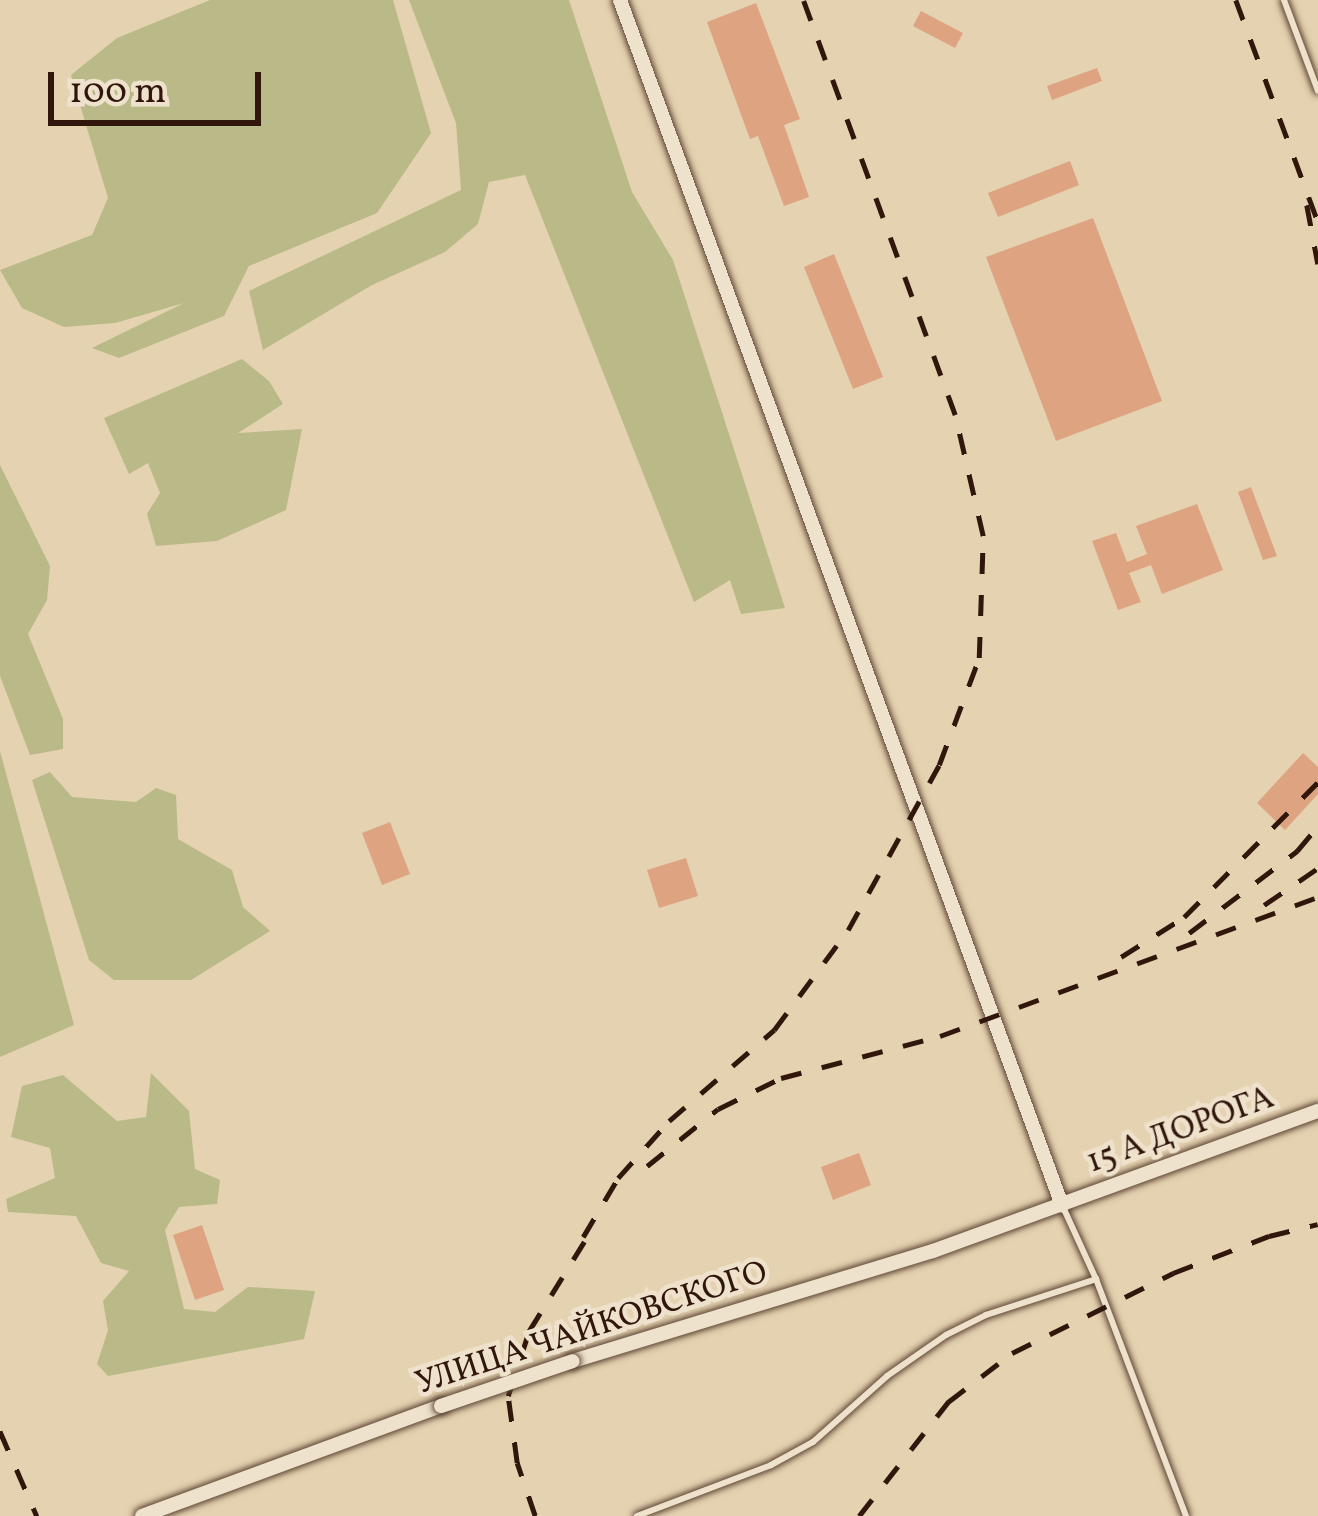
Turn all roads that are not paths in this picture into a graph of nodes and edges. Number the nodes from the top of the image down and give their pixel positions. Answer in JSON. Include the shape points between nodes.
{"nodes":[{"id":1,"x":620,"y":0,"type":"edge"},
{"id":2,"x":1284,"y":0,"type":"edge"},
{"id":3,"x":1318,"y":91,"type":"edge"},
{"id":4,"x":1318,"y":1111,"type":"edge"},
{"id":5,"x":1062,"y":1204,"type":"junction"},
{"id":6,"x":1096,"y":1279,"type":"junction"},
{"id":7,"x":146,"y":1514,"type":"edge"},
{"id":8,"x":637,"y":1516,"type":"edge"},
{"id":9,"x":1186,"y":1516,"type":"edge"}],
"edges":[{"from":1,"to":5,"type":"street"},
{"from":2,"to":3,"type":"lane"},
{"from":4,"to":5,"type":"street","name":"15 А ДОРОГА"},
{"from":5,"to":6,"type":"lane"},
{"from":5,"to":7,"type":"street","name":"УЛИЦА ЧАЙКОВСКОГО","bridge":true,"via":[[573,1361]]},
{"from":6,"to":8,"type":"lane","via":[[946,1334],[813,1442]]},
{"from":6,"to":9,"type":"lane"}]}
